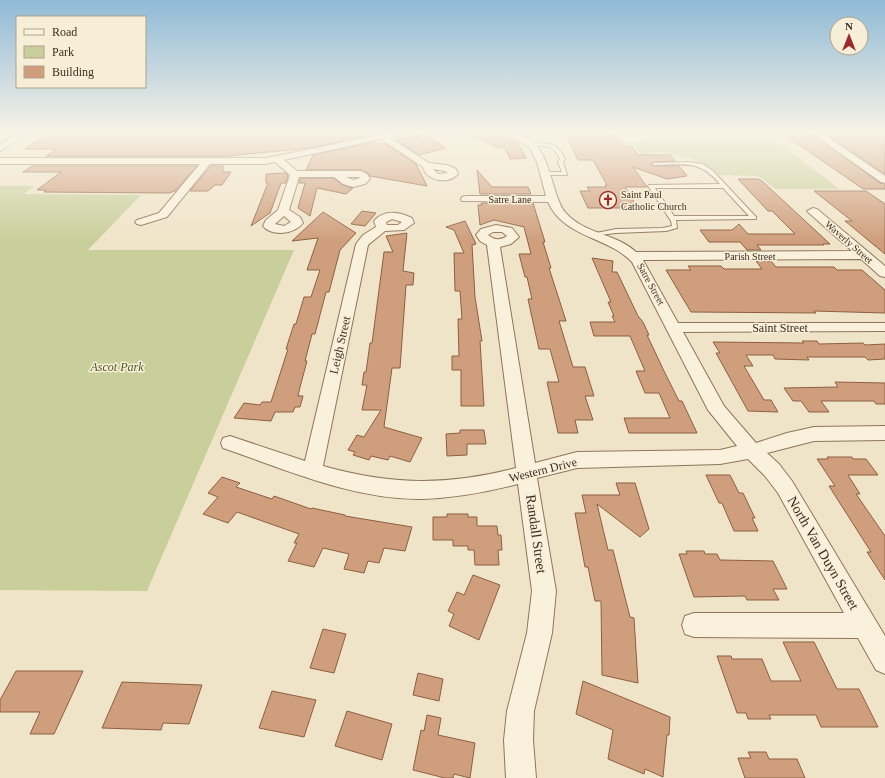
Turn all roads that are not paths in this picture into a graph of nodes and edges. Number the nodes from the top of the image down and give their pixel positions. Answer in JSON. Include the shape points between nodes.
{"nodes":[{"id":1,"x":202,"y":168,"type":"edge"},
{"id":2,"x":288,"y":168,"type":"edge"},
{"id":3,"x":543,"y":168,"type":"edge"},
{"id":4,"x":563,"y":168,"type":"edge"},
{"id":5,"x":706,"y":168,"type":"edge"},
{"id":6,"x":868,"y":168,"type":"edge"},
{"id":7,"x":295,"y":174,"type":"junction"},
{"id":8,"x":336,"y":174,"type":"dead end"},
{"id":9,"x":545,"y":174,"type":"junction"},
{"id":10,"x":885,"y":180,"type":"edge"},
{"id":11,"x":724,"y":186,"type":"junction"},
{"id":12,"x":466,"y":199,"type":"dead end"},
{"id":13,"x":553,"y":199,"type":"junction"},
{"id":14,"x":813,"y":210,"type":"dead end"},
{"id":15,"x":283,"y":211,"type":"dead end"},
{"id":16,"x":672,"y":218,"type":"junction"},
{"id":17,"x":141,"y":222,"type":"dead end"},
{"id":18,"x":382,"y":228,"type":"dead end"},
{"id":19,"x":593,"y":235,"type":"junction"},
{"id":20,"x":493,"y":243,"type":"dead end"},
{"id":21,"x":634,"y":256,"type":"junction"},
{"id":22,"x":865,"y":256,"type":"junction"},
{"id":23,"x":885,"y":273,"type":"edge"},
{"id":24,"x":885,"y":327,"type":"edge"},
{"id":25,"x":675,"y":328,"type":"junction"},
{"id":26,"x":885,"y":433,"type":"edge"},
{"id":27,"x":230,"y":443,"type":"dead end"},
{"id":28,"x":752,"y":451,"type":"junction"},
{"id":29,"x":312,"y":471,"type":"junction"},
{"id":30,"x":528,"y":473,"type":"junction"},
{"id":31,"x":694,"y":625,"type":"dead end"},
{"id":32,"x":865,"y":626,"type":"junction"},
{"id":33,"x":885,"y":661,"type":"edge"},
{"id":34,"x":521,"y":778,"type":"edge"}],
"edges":[{"from":1,"to":17,"type":"street","via":[[163,215]]},
{"from":2,"to":7,"type":"street"},
{"from":3,"to":9,"type":"street","name":"Satre Street"},
{"from":4,"to":9,"type":"lane","via":[[565,174]]},
{"from":5,"to":11,"type":"lane"},
{"from":6,"to":10,"type":"street"},
{"from":7,"to":8,"type":"street"},
{"from":7,"to":15,"type":"street"},
{"from":9,"to":13,"type":"street","name":"Satre Street"},
{"from":11,"to":16,"type":"lane","via":[[651,186]]},
{"from":11,"to":16,"type":"lane","via":[[754,218]]},
{"from":12,"to":13,"type":"street","name":"Satre Lane"},
{"from":13,"to":19,"type":"street","name":"Satre Street","via":[[565,219]]},
{"from":14,"to":22,"type":"street","name":"Waverly Street"},
{"from":16,"to":19,"type":"lane","via":[[676,225],[671,229],[604,232]]},
{"from":18,"to":29,"type":"street","name":"Leigh Street","via":[[362,244]]},
{"from":19,"to":21,"type":"street","name":"Satre Street"},
{"from":20,"to":30,"type":"street","name":"Randall Street"},
{"from":21,"to":22,"type":"street","name":"Parish Street"},
{"from":21,"to":25,"type":"street","name":"Satre Street"},
{"from":22,"to":23,"type":"street","name":"Waverly Street"},
{"from":24,"to":25,"type":"street","name":"Saint Street"},
{"from":25,"to":28,"type":"street","name":"Satre Street","via":[[718,410]]},
{"from":26,"to":28,"type":"street","name":"Western Drive","via":[[814,434]]},
{"from":27,"to":29,"type":"street","name":"Western Drive"},
{"from":28,"to":30,"type":"street","name":"Western Drive","via":[[720,457],[577,460]]},
{"from":28,"to":32,"type":"street","name":"North Van Duyn Street","via":[[785,487]]},
{"from":29,"to":30,"type":"street","name":"Western Drive","via":[[369,486],[424,490],[473,486]]},
{"from":30,"to":34,"type":"street","name":"Randall Street","via":[[544,601],[521,703]]},
{"from":31,"to":32,"type":"street"},
{"from":32,"to":33,"type":"street","name":"North Van Duyn Street"}]}
